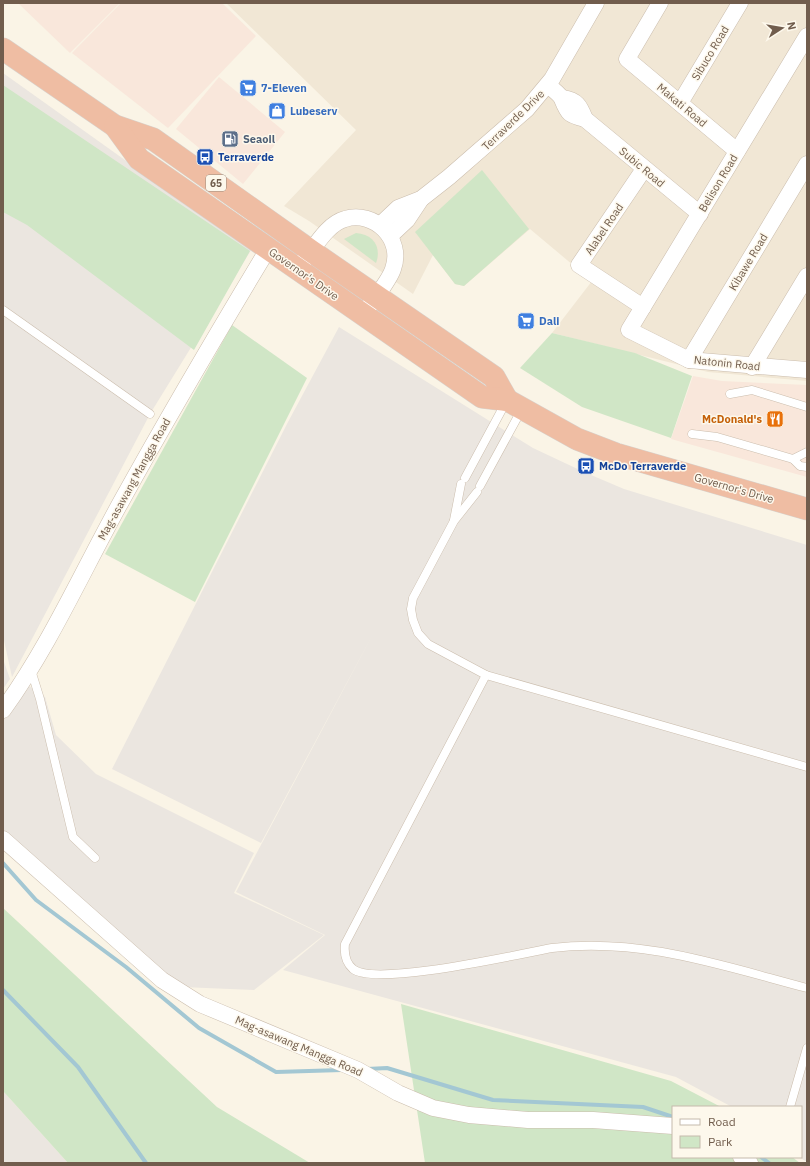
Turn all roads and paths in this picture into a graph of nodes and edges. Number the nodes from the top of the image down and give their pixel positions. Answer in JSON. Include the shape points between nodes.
{"nodes":[{"id":1,"x":596,"y":3,"type":"edge"},
{"id":2,"x":660,"y":3,"type":"edge"},
{"id":3,"x":740,"y":3,"type":"edge"},
{"id":4,"x":807,"y":36,"type":"edge"},
{"id":5,"x":3,"y":49,"type":"edge"},
{"id":6,"x":548,"y":85,"type":"junction"},
{"id":7,"x":680,"y":103,"type":"junction"},
{"id":8,"x":115,"y":126,"type":"junction"},
{"id":9,"x":738,"y":151,"type":"junction"},
{"id":10,"x":807,"y":164,"type":"edge"},
{"id":11,"x":644,"y":169,"type":"junction"},
{"id":12,"x":700,"y":214,"type":"junction"},
{"id":13,"x":385,"y":231,"type":"junction"},
{"id":14,"x":268,"y":249,"type":"junction"},
{"id":15,"x":311,"y":251,"type":"junction"},
{"id":16,"x":297,"y":269,"type":"junction"},
{"id":17,"x":807,"y":276,"type":"edge"},
{"id":18,"x":376,"y":296,"type":"junction"},
{"id":19,"x":643,"y":307,"type":"junction"},
{"id":20,"x":3,"y":310,"type":"edge"},
{"id":21,"x":363,"y":315,"type":"junction"},
{"id":22,"x":629,"y":330,"type":"joint"},
{"id":23,"x":689,"y":360,"type":"junction"},
{"id":24,"x":752,"y":367,"type":"junction"},
{"id":25,"x":807,"y":370,"type":"edge"},
{"id":26,"x":730,"y":394,"type":"dead end"},
{"id":27,"x":515,"y":404,"type":"junction"},
{"id":28,"x":807,"y":407,"type":"edge"},
{"id":29,"x":150,"y":414,"type":"dead end"},
{"id":30,"x":692,"y":434,"type":"dead end"},
{"id":31,"x":807,"y":452,"type":"edge"},
{"id":32,"x":793,"y":459,"type":"junction"},
{"id":33,"x":807,"y":467,"type":"edge"},
{"id":34,"x":807,"y":509,"type":"edge"},
{"id":35,"x":454,"y":520,"type":"junction"},
{"id":36,"x":31,"y":670,"type":"junction"},
{"id":37,"x":486,"y":675,"type":"junction"},
{"id":38,"x":3,"y":710,"type":"edge"},
{"id":39,"x":807,"y":767,"type":"edge"},
{"id":40,"x":3,"y":839,"type":"edge"},
{"id":41,"x":94,"y":858,"type":"dead end"},
{"id":42,"x":807,"y":988,"type":"edge"},
{"id":43,"x":807,"y":1048,"type":"edge"},
{"id":44,"x":790,"y":1106,"type":"edge"},
{"id":45,"x":672,"y":1126,"type":"edge"}],
"edges":[{"from":1,"to":6,"type":"street","name":"Terraverde Drive"},
{"from":2,"to":7,"type":"street","name":"Makati Road","via":[[627,59]]},
{"from":3,"to":7,"type":"street","name":"Sibuco Road"},
{"from":4,"to":9,"type":"street","name":"Belison Road"},
{"from":5,"to":8,"type":"highway","name":"Governor's Drive","number":"65"},
{"from":6,"to":11,"type":"street","name":"Subic Road","via":[[562,98],[572,99],[581,108],[585,119]]},
{"from":6,"to":13,"type":"street","name":"Terraverde Drive","via":[[496,138],[421,199],[398,208]]},
{"from":7,"to":9,"type":"street","name":"Makati Road"},
{"from":8,"to":14,"type":"highway","name":"Governor's Drive","number":"65","via":[[139,159]]},
{"from":8,"to":15,"type":"highway","name":"Governor's Drive","number":"65","via":[[153,139]]},
{"from":9,"to":12,"type":"street","name":"Belison Road"},
{"from":10,"to":23,"type":"street","name":"Kibawe Road"},
{"from":11,"to":12,"type":"street","name":"Subic Road"},
{"from":11,"to":19,"type":"street","name":"Alabel Road","via":[[579,265]]},
{"from":12,"to":19,"type":"street","name":"Belison Road"},
{"from":13,"to":15,"type":"street","via":[[369,219],[344,219],[333,225]]},
{"from":13,"to":18,"type":"street","via":[[394,247],[396,258],[393,269]]},
{"from":14,"to":16,"type":"highway","name":"Governor's Drive","number":"65"},
{"from":14,"to":36,"type":"street","name":"Mag-asawang Mangga Road","via":[[190,377]]},
{"from":15,"to":16,"type":"street"},
{"from":15,"to":18,"type":"highway","name":"Governor's Drive","number":"65"},
{"from":16,"to":21,"type":"highway","name":"Governor's Drive","number":"65"},
{"from":17,"to":24,"type":"street"},
{"from":18,"to":21,"type":"street"},
{"from":18,"to":27,"type":"highway","name":"Governor's Drive","number":"65","via":[[494,377]]},
{"from":19,"to":22,"type":"street","name":"Belison Road"},
{"from":20,"to":29,"type":"lane"},
{"from":21,"to":27,"type":"highway","name":"Governor's Drive","number":"65","via":[[482,398]]},
{"from":22,"to":23,"type":"street","name":"Natonin Road"},
{"from":23,"to":24,"type":"street","name":"Natonin Road"},
{"from":24,"to":25,"type":"street","name":"Natonin Road"},
{"from":26,"to":28,"type":"lane","via":[[752,390]]},
{"from":27,"to":34,"type":"highway","name":"Governor's Drive","number":"65","via":[[577,439],[616,454]]},
{"from":27,"to":35,"type":"lane","via":[[479,489]]},
{"from":27,"to":35,"type":"lane","via":[[463,481]]},
{"from":30,"to":32,"type":"lane","via":[[717,437]]},
{"from":31,"to":32,"type":"lane"},
{"from":32,"to":33,"type":"lane","via":[[800,466]]},
{"from":35,"to":37,"type":"lane","via":[[413,598],[411,609],[418,633],[428,644]]},
{"from":36,"to":38,"type":"street","name":"Mag-asawang Mangga Road"},
{"from":36,"to":41,"type":"lane","via":[[73,837]]},
{"from":37,"to":39,"type":"lane"},
{"from":37,"to":42,"type":"lane","via":[[345,944],[344,955],[352,968],[363,973],[425,972],[572,945],[599,946],[675,953]]},
{"from":40,"to":45,"type":"street","name":"Mag-asawang Mangga Road","via":[[162,980],[200,1004],[358,1070],[398,1093],[433,1108],[469,1115]]},
{"from":43,"to":44,"type":"lane"}]}
